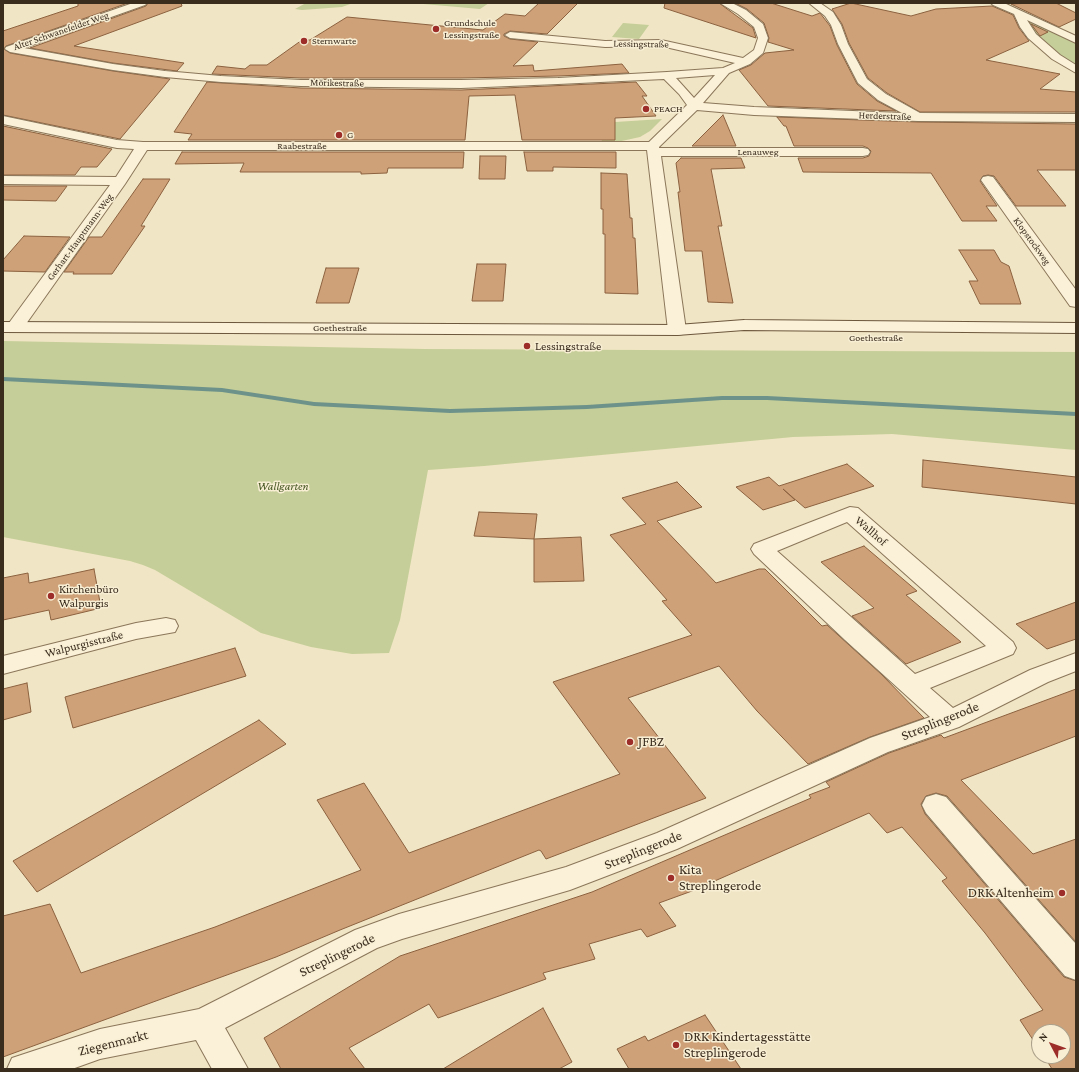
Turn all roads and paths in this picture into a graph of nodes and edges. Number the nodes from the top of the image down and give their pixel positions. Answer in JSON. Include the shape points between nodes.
{"nodes":[{"id":1,"x":142,"y":3,"type":"edge"},
{"id":2,"x":725,"y":3,"type":"edge"},
{"id":3,"x":814,"y":3,"type":"edge"},
{"id":4,"x":996,"y":3,"type":"edge"},
{"id":5,"x":1018,"y":12,"type":"junction"},
{"id":6,"x":510,"y":34,"type":"dead end"},
{"id":7,"x":1076,"y":40,"type":"edge"},
{"id":8,"x":6,"y":50,"type":"edge"},
{"id":9,"x":746,"y":62,"type":"junction"},
{"id":10,"x":1076,"y":70,"type":"edge"},
{"id":11,"x":725,"y":71,"type":"junction"},
{"id":12,"x":667,"y":75,"type":"junction"},
{"id":13,"x":690,"y":109,"type":"junction"},
{"id":14,"x":918,"y":117,"type":"junction"},
{"id":15,"x":1076,"y":118,"type":"edge"},
{"id":16,"x":3,"y":120,"type":"edge"},
{"id":17,"x":143,"y":146,"type":"junction"},
{"id":18,"x":653,"y":149,"type":"junction"},
{"id":19,"x":863,"y":152,"type":"dead end"},
{"id":20,"x":3,"y":180,"type":"edge"},
{"id":21,"x":988,"y":180,"type":"dead end"},
{"id":22,"x":120,"y":181,"type":"junction"},
{"id":23,"x":1076,"y":302,"type":"edge"},
{"id":24,"x":9,"y":327,"type":"edge"},
{"id":25,"x":1076,"y":328,"type":"edge"},
{"id":26,"x":677,"y":330,"type":"junction"},
{"id":27,"x":1076,"y":338,"type":"edge"},
{"id":28,"x":166,"y":626,"type":"dead end"},
{"id":29,"x":1076,"y":661,"type":"edge"},
{"id":30,"x":3,"y":665,"type":"edge"},
{"id":31,"x":912,"y":685,"type":"junction"},
{"id":32,"x":950,"y":720,"type":"junction"},
{"id":33,"x":936,"y":805,"type":"dead end"},
{"id":34,"x":1076,"y":966,"type":"edge"},
{"id":35,"x":204,"y":1023,"type":"junction"},
{"id":36,"x":24,"y":1069,"type":"edge"},
{"id":37,"x":231,"y":1069,"type":"edge"}],
"edges":[{"from":1,"to":8,"type":"street","name":"Alter Schwanefelder Weg"},
{"from":2,"to":9,"type":"street","via":[[749,16],[762,32],[762,47]]},
{"from":3,"to":14,"type":"street","via":[[829,14],[836,25],[862,81],[882,97]]},
{"from":4,"to":5,"type":"street"},
{"from":5,"to":7,"type":"street"},
{"from":5,"to":10,"type":"street","via":[[1032,36]]},
{"from":6,"to":9,"type":"street","name":"Lessingstraße","via":[[605,44],[661,43]]},
{"from":8,"to":12,"type":"street","name":"Mörikestraße","via":[[166,74],[301,83],[461,84]]},
{"from":9,"to":11,"type":"street"},
{"from":11,"to":12,"type":"street","name":"Mörikestraße"},
{"from":11,"to":13,"type":"street"},
{"from":12,"to":13,"type":"street","via":[[683,91]]},
{"from":13,"to":14,"type":"street","name":"Herderstraße"},
{"from":13,"to":18,"type":"street"},
{"from":14,"to":15,"type":"street","name":"Herderstraße"},
{"from":16,"to":17,"type":"street","name":"Raabestraße","via":[[117,144]]},
{"from":17,"to":18,"type":"street","name":"Raabestraße"},
{"from":17,"to":22,"type":"street","name":"Gerhart-Hauptmann-Weg"},
{"from":18,"to":19,"type":"street","name":"Lenauweg"},
{"from":18,"to":26,"type":"street"},
{"from":20,"to":22,"type":"street"},
{"from":21,"to":23,"type":"street","name":"Klopstockweg"},
{"from":22,"to":24,"type":"street","name":"Gerhart-Hauptmann-Weg"},
{"from":24,"to":26,"type":"street","name":"Goethestraße"},
{"from":25,"to":26,"type":"street","name":"Goethestraße","via":[[744,325]]},
{"from":26,"to":27,"type":"street","name":"Goethestraße","via":[[747,337]]},
{"from":28,"to":30,"type":"street","name":"Walpurgisstraße","via":[[136,631]]},
{"from":29,"to":32,"type":"street","name":"Streplingerode","via":[[1039,676]]},
{"from":31,"to":31,"type":"street","name":"Wallhof","via":[[1004,648],[850,513],[762,550]]},
{"from":31,"to":32,"type":"street","name":"Wallhof"},
{"from":32,"to":35,"type":"street","name":"Streplingerode","via":[[879,745],[667,841],[570,878],[399,927],[366,939]]},
{"from":33,"to":34,"type":"street"},
{"from":35,"to":36,"type":"street","name":"Ziegenmarkt","via":[[100,1044]]},
{"from":35,"to":37,"type":"street"}]}
